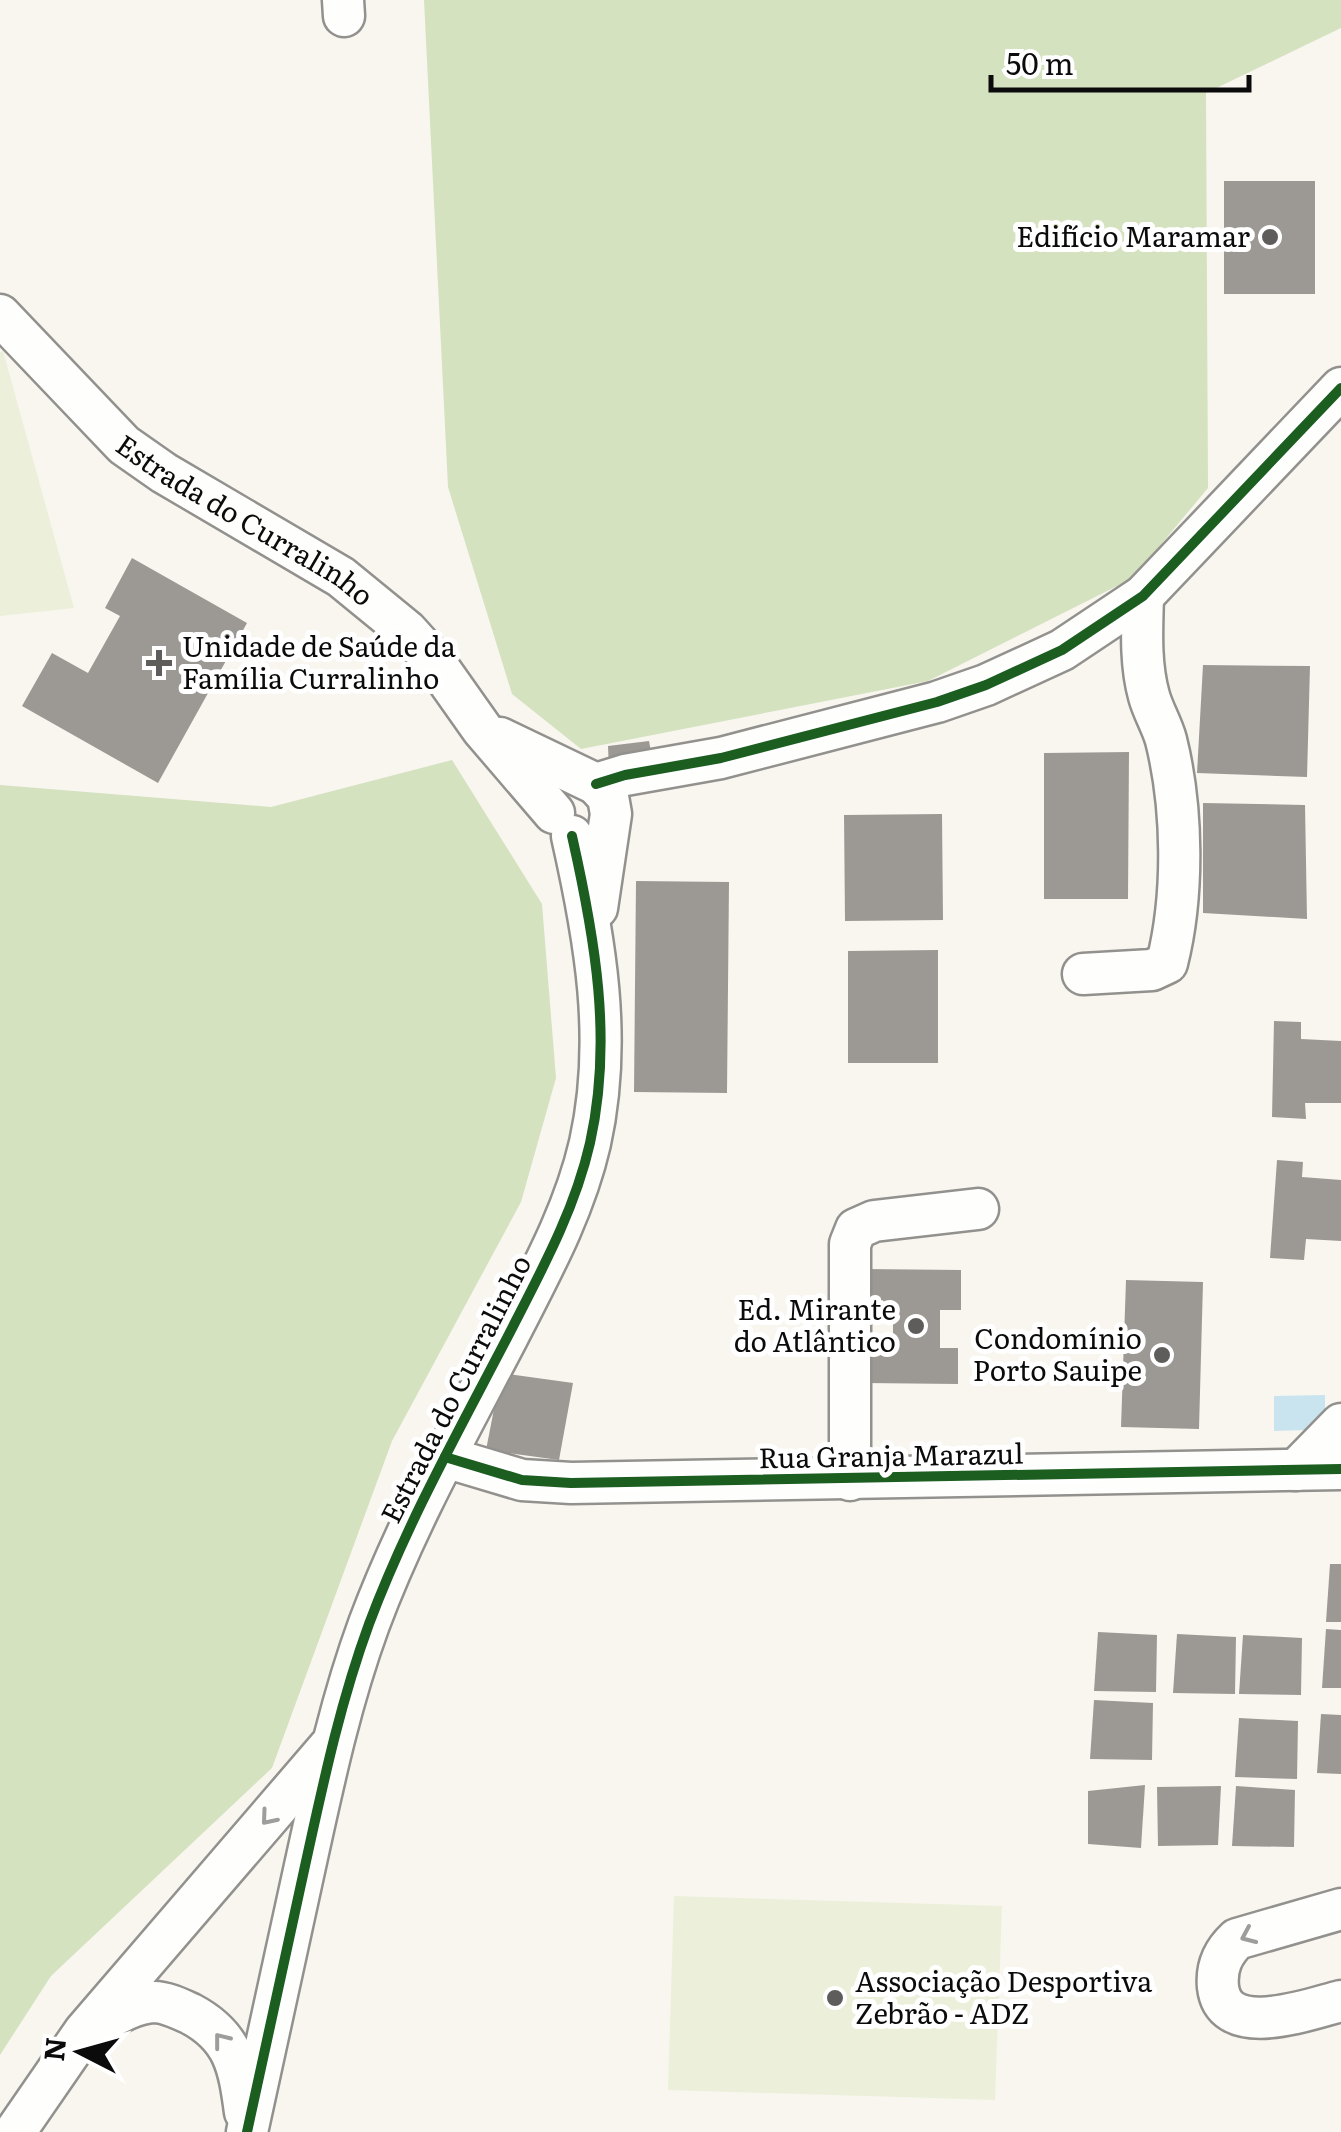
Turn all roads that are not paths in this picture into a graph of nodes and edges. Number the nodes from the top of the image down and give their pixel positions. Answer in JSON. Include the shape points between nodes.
{"nodes":[{"id":1,"x":0,"y":316,"type":"edge"},
{"id":2,"x":1341,"y":388,"type":"edge"},
{"id":3,"x":1143,"y":596,"type":"junction"},
{"id":4,"x":482,"y":729,"type":"junction"},
{"id":5,"x":602,"y":800,"type":"junction"},
{"id":6,"x":563,"y":824,"type":"junction"},
{"id":7,"x":594,"y":932,"type":"junction"},
{"id":8,"x":1084,"y":974,"type":"dead end"},
{"id":9,"x":978,"y":1209,"type":"dead end"},
{"id":10,"x":1341,"y":1424,"type":"edge"},
{"id":11,"x":445,"y":1457,"type":"junction"},
{"id":12,"x":1341,"y":1469,"type":"edge"},
{"id":13,"x":1296,"y":1470,"type":"junction"},
{"id":14,"x":850,"y":1480,"type":"junction"},
{"id":15,"x":331,"y":1744,"type":"junction"},
{"id":16,"x":1341,"y":1909,"type":"edge"},
{"id":17,"x":1341,"y":2001,"type":"edge"},
{"id":18,"x":84,"y":2032,"type":"junction"},
{"id":19,"x":15,"y":2132,"type":"edge"},
{"id":20,"x":248,"y":2132,"type":"edge"}],
"edges":[{"from":1,"to":4,"type":"street","name":"Estrada do Curralinho","via":[[124,445],[377,604],[434,662]]},
{"from":2,"to":3,"type":"street"},
{"from":3,"to":5,"type":"street","via":[[1062,650],[986,685],[721,758],[625,775]]},
{"from":3,"to":8,"type":"street","via":[[1149,695],[1166,740],[1175,802],[1173,939],[1167,963],[1152,970]]},
{"from":4,"to":5,"type":"street","name":"Estrada do Curralinho"},
{"from":4,"to":6,"type":"street","name":"Estrada do Curralinho"},
{"from":5,"to":6,"type":"street","via":[[603,830],[591,837]]},
{"from":5,"to":7,"type":"street","name":"Estrada do Curralinho"},
{"from":6,"to":7,"type":"street","name":"Estrada do Curralinho"},
{"from":7,"to":11,"type":"street","name":"Estrada do Curralinho","via":[[599,1086],[576,1193]]},
{"from":9,"to":14,"type":"street","via":[[856,1229],[850,1244]]},
{"from":10,"to":13,"type":"street"},
{"from":11,"to":14,"type":"street","name":"Rua Granja Marazul","via":[[522,1480]]},
{"from":11,"to":15,"type":"street","name":"Estrada do Curralinho","via":[[368,1626]]},
{"from":12,"to":13,"type":"street","name":"Rua Granja Marazul"},
{"from":13,"to":14,"type":"street","name":"Rua Granja Marazul"},
{"from":15,"to":18,"type":"street","one_way":true},
{"from":15,"to":20,"type":"street","name":"Estrada do Curralinho"},
{"from":16,"to":17,"type":"street","one_way":true,"via":[[1237,1938],[1226,1949],[1217,1982],[1226,2008],[1256,2018]]},
{"from":18,"to":19,"type":"street"},
{"from":20,"to":18,"type":"street","one_way":true,"via":[[236,2062],[207,2023],[156,2002]]}]}
